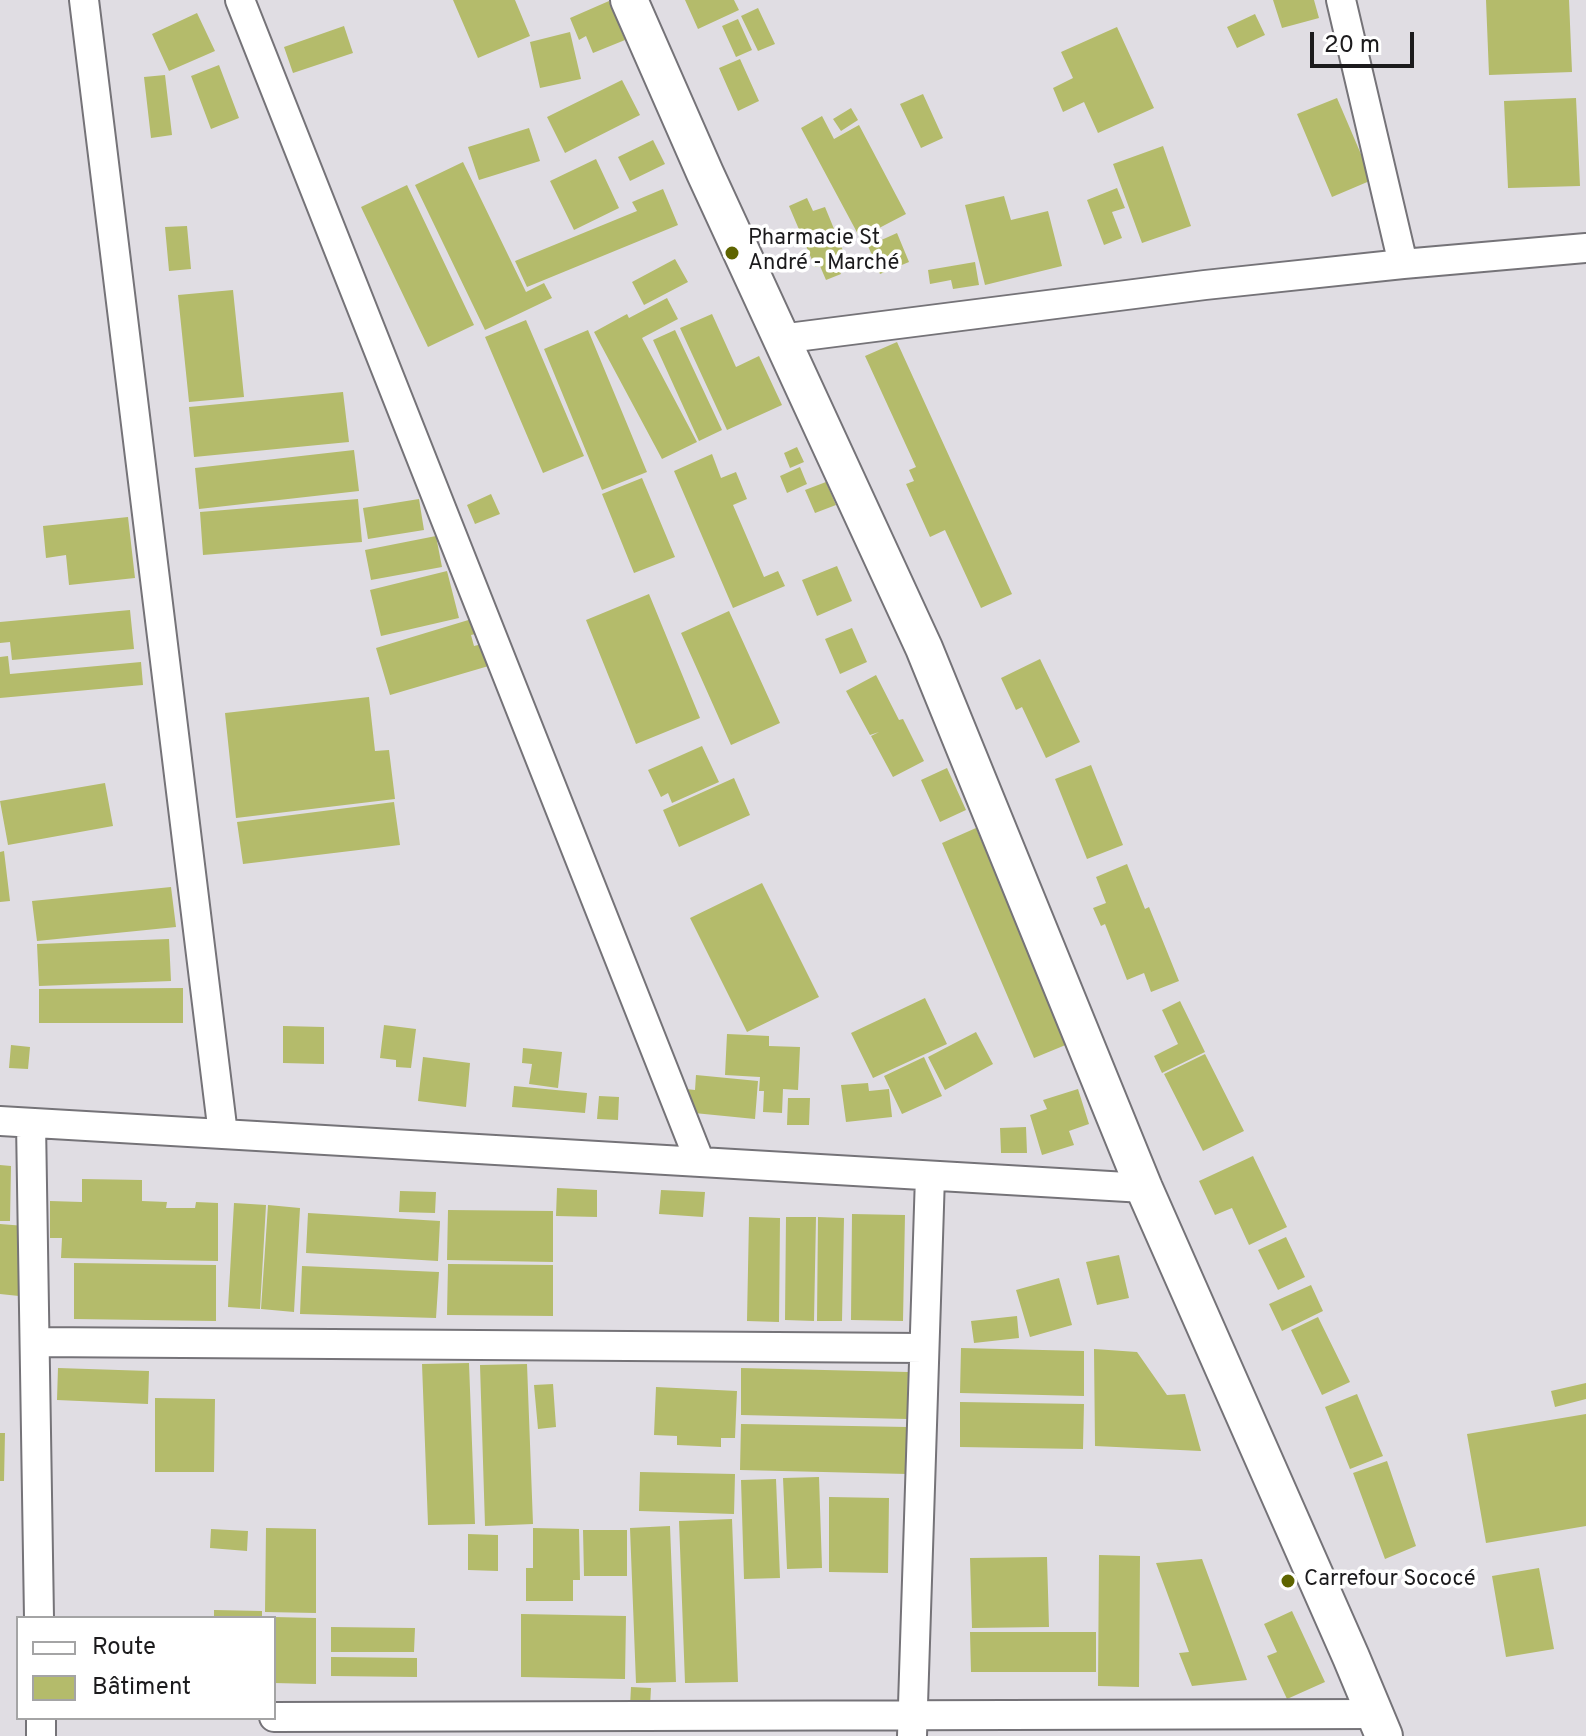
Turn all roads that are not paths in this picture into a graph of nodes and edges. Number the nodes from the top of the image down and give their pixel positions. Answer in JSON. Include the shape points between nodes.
{"nodes":[{"id":1,"x":84,"y":0,"type":"edge"},
{"id":2,"x":240,"y":0,"type":"edge"},
{"id":3,"x":629,"y":0,"type":"edge"},
{"id":4,"x":1341,"y":0,"type":"edge"},
{"id":5,"x":1586,"y":248,"type":"edge"},
{"id":6,"x":1403,"y":264,"type":"junction"},
{"id":7,"x":780,"y":339,"type":"junction"},
{"id":8,"x":0,"y":1121,"type":"edge"},
{"id":9,"x":31,"y":1123,"type":"junction"},
{"id":10,"x":223,"y":1134,"type":"junction"},
{"id":11,"x":700,"y":1162,"type":"junction"},
{"id":12,"x":930,"y":1176,"type":"junction"},
{"id":13,"x":1144,"y":1188,"type":"junction"},
{"id":14,"x":35,"y":1342,"type":"junction"},
{"id":15,"x":924,"y":1348,"type":"junction"},
{"id":16,"x":39,"y":1616,"type":"edge"},
{"id":17,"x":276,"y":1717,"type":"edge"},
{"id":18,"x":1380,"y":1725,"type":"edge"},
{"id":19,"x":912,"y":1726,"type":"edge"}],
"edges":[{"from":1,"to":10,"type":"street"},
{"from":2,"to":11,"type":"street"},
{"from":3,"to":7,"type":"street"},
{"from":4,"to":6,"type":"street"},
{"from":5,"to":6,"type":"street"},
{"from":6,"to":7,"type":"street"},
{"from":7,"to":13,"type":"street","via":[[924,648]]},
{"from":8,"to":9,"type":"street"},
{"from":9,"to":10,"type":"street"},
{"from":9,"to":14,"type":"street"},
{"from":10,"to":11,"type":"street"},
{"from":11,"to":12,"type":"street"},
{"from":12,"to":13,"type":"street"},
{"from":12,"to":15,"type":"street"},
{"from":13,"to":18,"type":"street"},
{"from":14,"to":15,"type":"street"},
{"from":14,"to":16,"type":"street"},
{"from":15,"to":19,"type":"street"},
{"from":17,"to":19,"type":"street"},
{"from":18,"to":19,"type":"street"}]}
